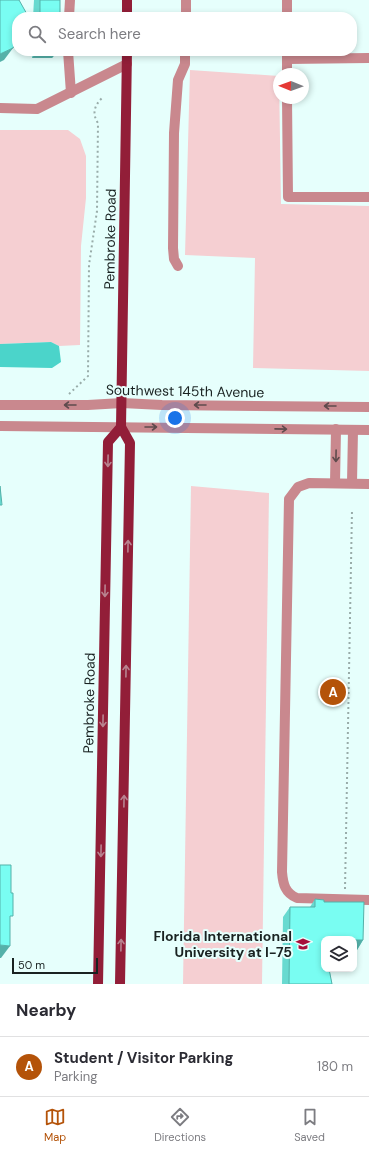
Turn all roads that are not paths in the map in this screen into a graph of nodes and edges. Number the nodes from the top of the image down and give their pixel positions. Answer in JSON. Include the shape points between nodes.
{"nodes":[{"id":1,"x":70,"y":0,"type":"edge"},
{"id":2,"x":127,"y":0,"type":"edge"},
{"id":3,"x":186,"y":0,"type":"edge"},
{"id":4,"x":287,"y":0,"type":"edge"},
{"id":5,"x":69,"y":12,"type":"edge"},
{"id":6,"x":127,"y":12,"type":"edge"},
{"id":7,"x":186,"y":12,"type":"edge"},
{"id":8,"x":287,"y":12,"type":"edge"},
{"id":9,"x":68,"y":56,"type":"edge"},
{"id":10,"x":127,"y":56,"type":"edge"},
{"id":11,"x":185,"y":56,"type":"edge"},
{"id":12,"x":287,"y":56,"type":"edge"},
{"id":13,"x":314,"y":56,"type":"edge"},
{"id":14,"x":369,"y":58,"type":"edge"},
{"id":15,"x":127,"y":64,"type":"junction"},
{"id":16,"x":287,"y":68,"type":"edge"},
{"id":17,"x":71,"y":93,"type":"junction"},
{"id":18,"x":287,"y":104,"type":"edge"},
{"id":19,"x":0,"y":108,"type":"edge"},
{"id":20,"x":369,"y":198,"type":"edge"},
{"id":21,"x":178,"y":266,"type":"dead end"},
{"id":22,"x":122,"y":402,"type":"junction"},
{"id":23,"x":0,"y":405,"type":"edge"},
{"id":24,"x":369,"y":406,"type":"edge"},
{"id":25,"x":0,"y":426,"type":"edge"},
{"id":26,"x":121,"y":427,"type":"junction"},
{"id":27,"x":336,"y":429,"type":"junction"},
{"id":28,"x":353,"y":430,"type":"junction"},
{"id":29,"x":369,"y":430,"type":"edge"},
{"id":30,"x":335,"y":483,"type":"junction"},
{"id":31,"x":352,"y":483,"type":"junction"},
{"id":32,"x":369,"y":484,"type":"edge"},
{"id":33,"x":369,"y":900,"type":"edge"},
{"id":34,"x":98,"y":984,"type":"edge"},
{"id":35,"x":120,"y":984,"type":"edge"}],
"edges":[{"from":1,"to":5,"type":"street"},
{"from":2,"to":6,"type":"main road"},
{"from":3,"to":7,"type":"street"},
{"from":4,"to":8,"type":"street"},
{"from":9,"to":17,"type":"street"},
{"from":10,"to":15,"type":"main road","name":"Pembroke Road"},
{"from":11,"to":21,"type":"street","via":[[185,64],[178,80],[174,133],[173,248]]},
{"from":12,"to":16,"type":"street"},
{"from":13,"to":14,"type":"street"},
{"from":15,"to":17,"type":"street"},
{"from":15,"to":22,"type":"main road","name":"Pembroke Road"},
{"from":17,"to":19,"type":"street","via":[[37,109]]},
{"from":18,"to":20,"type":"street","via":[[288,197]]},
{"from":22,"to":23,"type":"street","name":"Southwest 145th Avenue","one_way":true,"via":[[88,405]]},
{"from":24,"to":22,"type":"street","name":"Southwest 145th Avenue","one_way":true,"via":[[155,405]]},
{"from":22,"to":26,"type":"main road","name":"Pembroke Road"},
{"from":25,"to":26,"type":"street"},
{"from":26,"to":27,"type":"street","one_way":true},
{"from":26,"to":34,"type":"main road","name":"Pembroke Road","one_way":true,"via":[[108,442]]},
{"from":35,"to":26,"type":"main road","name":"Pembroke Road","one_way":true,"via":[[130,443]]},
{"from":27,"to":28,"type":"street"},
{"from":27,"to":30,"type":"street","one_way":true},
{"from":28,"to":29,"type":"street"},
{"from":28,"to":31,"type":"street"},
{"from":30,"to":31,"type":"street"},
{"from":30,"to":33,"type":"street","via":[[302,484],[293,491],[289,499],[282,872],[285,888],[293,896],[303,899]]},
{"from":31,"to":32,"type":"street"}]}
